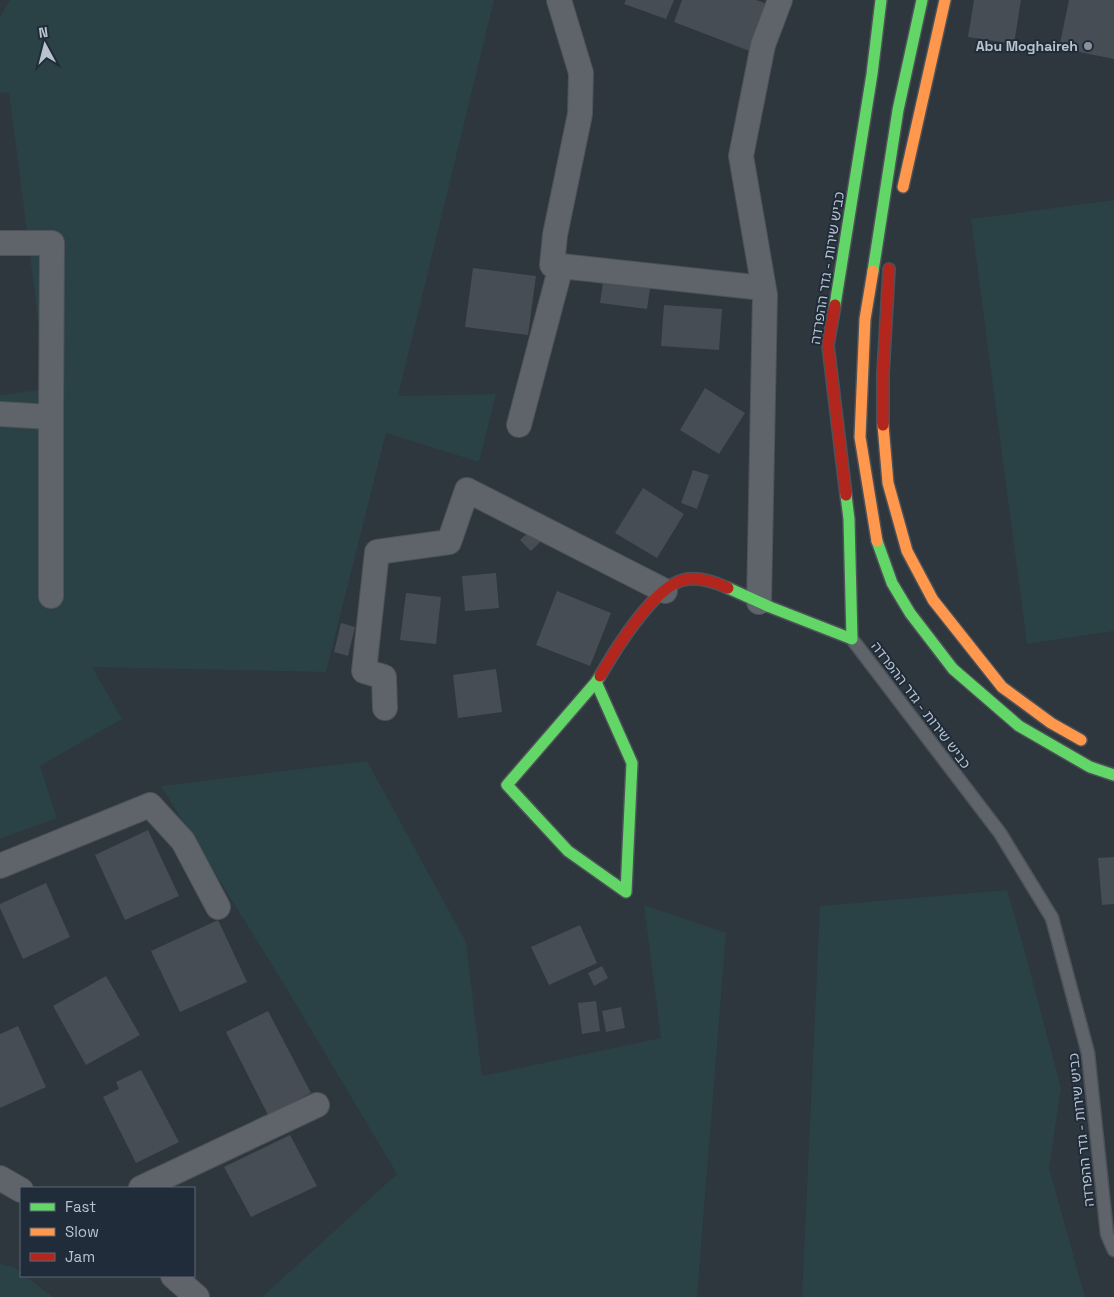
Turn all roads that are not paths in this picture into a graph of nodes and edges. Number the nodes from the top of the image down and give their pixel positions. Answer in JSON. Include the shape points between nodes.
{"nodes":[{"id":1,"x":560,"y":0,"type":"edge"},
{"id":2,"x":780,"y":0,"type":"edge"},
{"id":3,"x":881,"y":0,"type":"edge"},
{"id":4,"x":922,"y":0,"type":"edge"},
{"id":5,"x":945,"y":0,"type":"edge"},
{"id":6,"x":901,"y":198,"type":"dead end"},
{"id":7,"x":0,"y":243,"type":"edge"},
{"id":8,"x":891,"y":260,"type":"dead end"},
{"id":9,"x":561,"y":266,"type":"junction"},
{"id":10,"x":763,"y":288,"type":"junction"},
{"id":11,"x":0,"y":414,"type":"edge"},
{"id":12,"x":51,"y":417,"type":"junction"},
{"id":13,"x":519,"y":425,"type":"dead end"},
{"id":14,"x":665,"y":591,"type":"junction"},
{"id":15,"x":51,"y":596,"type":"dead end"},
{"id":16,"x":759,"y":602,"type":"junction"},
{"id":17,"x":852,"y":639,"type":"junction"},
{"id":18,"x":596,"y":682,"type":"junction"},
{"id":19,"x":385,"y":708,"type":"dead end"},
{"id":20,"x":1092,"y":746,"type":"dead end"},
{"id":21,"x":1114,"y":775,"type":"edge"},
{"id":22,"x":0,"y":866,"type":"edge"},
{"id":23,"x":218,"y":906,"type":"dead end"},
{"id":24,"x":317,"y":1105,"type":"dead end"},
{"id":25,"x":0,"y":1178,"type":"edge"},
{"id":26,"x":143,"y":1187,"type":"edge"},
{"id":27,"x":20,"y":1189,"type":"edge"},
{"id":28,"x":1114,"y":1250,"type":"edge"},
{"id":29,"x":174,"y":1277,"type":"edge"},
{"id":30,"x":197,"y":1297,"type":"edge"}],
"edges":[{"from":1,"to":9,"type":"street","via":[[581,73],[580,114],[555,235],[552,265]]},
{"from":2,"to":10,"type":"street","via":[[763,45],[741,156]]},
{"from":3,"to":17,"type":"main road","name":"כביש שירות - גדר ההפרדה","via":[[828,345],[850,519]]},
{"from":4,"to":21,"type":"main road","via":[[898,110],[866,319],[860,437],[875,536],[892,582],[910,613],[953,669],[1018,726],[1090,767]]},
{"from":5,"to":6,"type":"main road"},
{"from":7,"to":12,"type":"street","via":[[52,243]]},
{"from":8,"to":20,"type":"main road","via":[[883,374],[883,433],[888,483],[906,551],[933,600],[1002,687],[1051,723]]},
{"from":9,"to":10,"type":"street"},
{"from":9,"to":13,"type":"street"},
{"from":10,"to":16,"type":"street"},
{"from":11,"to":12,"type":"street"},
{"from":12,"to":15,"type":"street"},
{"from":14,"to":16,"type":"main road","via":[[683,580],[711,580]]},
{"from":14,"to":18,"type":"main road","via":[[659,594],[619,643]]},
{"from":14,"to":19,"type":"street","via":[[467,490],[449,542],[378,552],[364,671],[384,677]]},
{"from":16,"to":17,"type":"main road"},
{"from":17,"to":28,"type":"lane","name":"כביש שירות - גדר ההפרדה","via":[[1000,833],[1052,918],[1088,1052],[1107,1234]]},
{"from":18,"to":18,"type":"main road","via":[[632,763],[626,892],[568,851],[507,785]]},
{"from":22,"to":23,"type":"street","via":[[150,805],[183,841]]},
{"from":24,"to":26,"type":"street"},
{"from":25,"to":27,"type":"street"},
{"from":29,"to":30,"type":"street"}]}
